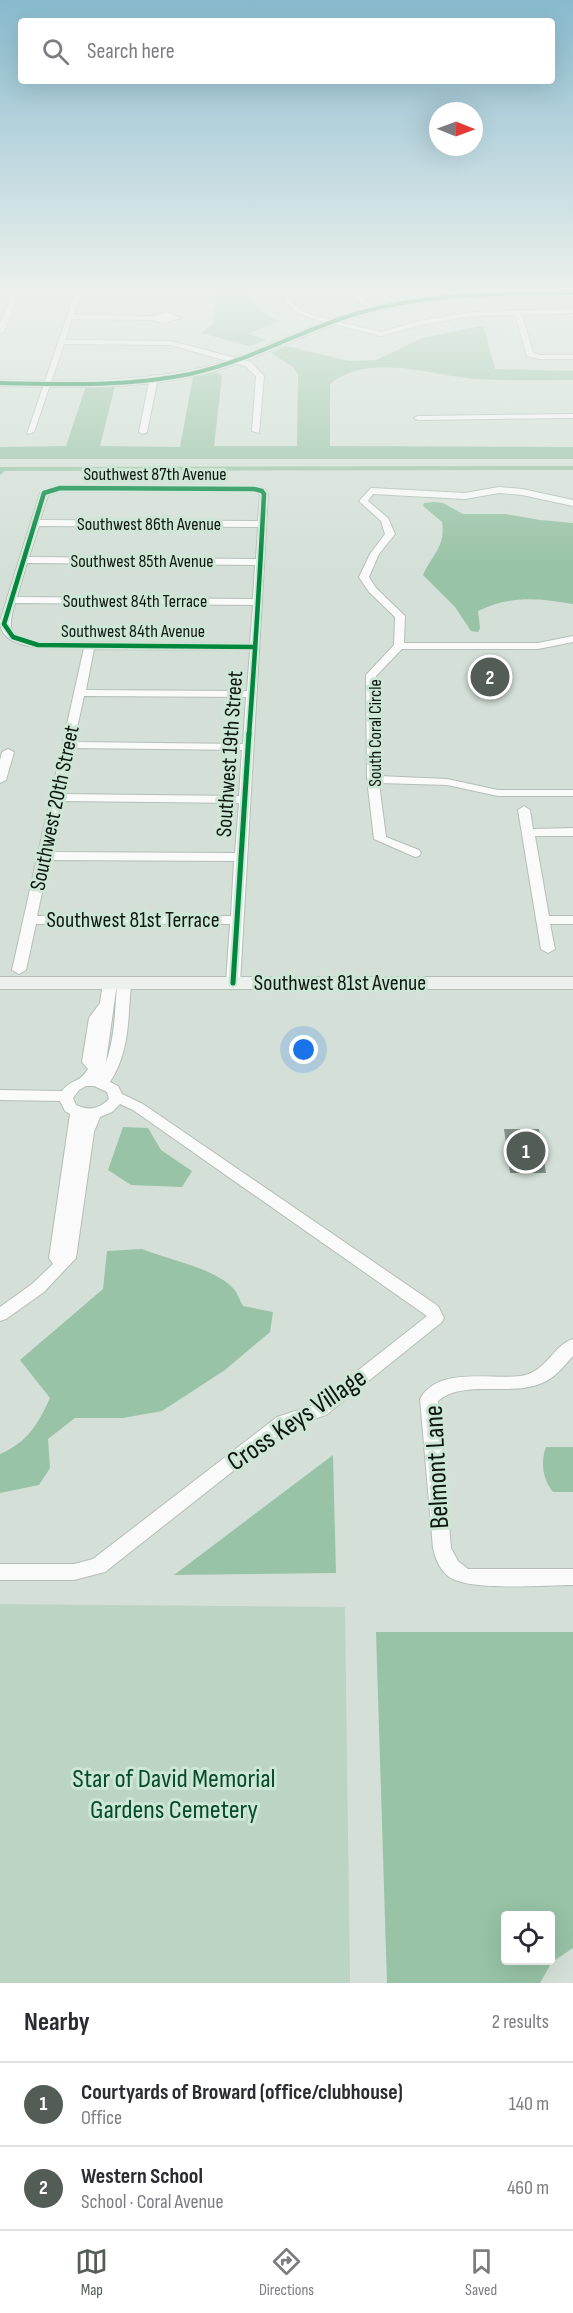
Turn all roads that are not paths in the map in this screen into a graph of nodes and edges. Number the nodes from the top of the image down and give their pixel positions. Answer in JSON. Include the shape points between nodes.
{"nodes":[{"id":1,"x":47,"y":382,"type":"edge"},
{"id":2,"x":152,"y":383,"type":"edge"},
{"id":3,"x":260,"y":383,"type":"edge"},
{"id":4,"x":573,"y":416,"type":"edge"},
{"id":5,"x":418,"y":418,"type":"dead end"},
{"id":6,"x":256,"y":431,"type":"dead end"},
{"id":7,"x":30,"y":432,"type":"dead end"},
{"id":8,"x":143,"y":432,"type":"dead end"},
{"id":9,"x":262,"y":491,"type":"joint"},
{"id":10,"x":573,"y":503,"type":"edge"},
{"id":11,"x":35,"y":523,"type":"junction"},
{"id":12,"x":263,"y":524,"type":"junction"},
{"id":13,"x":24,"y":560,"type":"junction"},
{"id":14,"x":261,"y":562,"type":"junction"},
{"id":15,"x":12,"y":600,"type":"junction"},
{"id":16,"x":258,"y":602,"type":"junction"},
{"id":17,"x":573,"y":639,"type":"edge"},
{"id":18,"x":90,"y":645,"type":"junction"},
{"id":19,"x":399,"y":646,"type":"junction"},
{"id":20,"x":255,"y":647,"type":"junction"},
{"id":21,"x":80,"y":693,"type":"junction"},
{"id":22,"x":252,"y":694,"type":"junction"},
{"id":23,"x":69,"y":745,"type":"junction"},
{"id":24,"x":248,"y":747,"type":"junction"},
{"id":25,"x":8,"y":752,"type":"dead end"},
{"id":26,"x":373,"y":779,"type":"junction"},
{"id":27,"x":0,"y":780,"type":"edge"},
{"id":28,"x":573,"y":793,"type":"edge"},
{"id":29,"x":57,"y":797,"type":"junction"},
{"id":30,"x":244,"y":800,"type":"junction"},
{"id":31,"x":524,"y":810,"type":"dead end"},
{"id":32,"x":573,"y":832,"type":"edge"},
{"id":33,"x":528,"y":833,"type":"junction"},
{"id":34,"x":415,"y":854,"type":"dead end"},
{"id":35,"x":44,"y":856,"type":"junction"},
{"id":36,"x":242,"y":857,"type":"junction"},
{"id":37,"x":30,"y":920,"type":"junction"},
{"id":38,"x":236,"y":920,"type":"junction"},
{"id":39,"x":543,"y":920,"type":"junction"},
{"id":40,"x":573,"y":920,"type":"edge"},
{"id":41,"x":548,"y":948,"type":"dead end"},
{"id":42,"x":10,"y":970,"type":"edge"},
{"id":43,"x":573,"y":970,"type":"edge"},
{"id":44,"x":234,"y":977,"type":"junction"},
{"id":45,"x":0,"y":983,"type":"edge"},
{"id":46,"x":117,"y":983,"type":"junction"},
{"id":47,"x":573,"y":983,"type":"edge"},
{"id":48,"x":107,"y":1003,"type":"junction"},
{"id":49,"x":102,"y":1041,"type":"junction"},
{"id":50,"x":118,"y":1041,"type":"junction"},
{"id":51,"x":95,"y":1078,"type":"junction"},
{"id":52,"x":0,"y":1095,"type":"edge"},
{"id":53,"x":66,"y":1096,"type":"junction"},
{"id":54,"x":116,"y":1097,"type":"junction"},
{"id":55,"x":78,"y":1112,"type":"junction"},
{"id":56,"x":94,"y":1113,"type":"junction"},
{"id":57,"x":62,"y":1264,"type":"junction"},
{"id":58,"x":0,"y":1315,"type":"edge"},
{"id":59,"x":573,"y":1345,"type":"edge"},
{"id":60,"x":0,"y":1572,"type":"edge"},
{"id":61,"x":573,"y":1577,"type":"edge"}],
"edges":[{"from":1,"to":7,"type":"street"},
{"from":2,"to":8,"type":"street"},
{"from":3,"to":6,"type":"street"},
{"from":4,"to":5,"type":"street"},
{"from":9,"to":11,"type":"street","name":"Southwest 87th Avenue","via":[[48,490]]},
{"from":9,"to":12,"type":"street","name":"Southwest 19th Street"},
{"from":10,"to":19,"type":"street","via":[[499,490],[465,496],[371,491],[363,501],[385,520],[390,534],[364,577],[400,616]]},
{"from":11,"to":12,"type":"street","name":"Southwest 86th Avenue"},
{"from":11,"to":13,"type":"street"},
{"from":12,"to":14,"type":"street","name":"Southwest 19th Street"},
{"from":13,"to":14,"type":"street","name":"Southwest 85th Avenue"},
{"from":13,"to":15,"type":"street"},
{"from":14,"to":16,"type":"street","name":"Southwest 19th Street"},
{"from":15,"to":16,"type":"street","name":"Southwest 84th Terrace"},
{"from":15,"to":18,"type":"street","name":"Southwest 84th Avenue","via":[[4,624],[12,638],[38,645]]},
{"from":16,"to":20,"type":"street","name":"Southwest 19th Street"},
{"from":17,"to":19,"type":"street","via":[[538,646]]},
{"from":18,"to":20,"type":"street","name":"Southwest 84th Avenue"},
{"from":18,"to":21,"type":"street","name":"Southwest 20th Street"},
{"from":19,"to":26,"type":"street","name":"South Coral Circle","via":[[372,675]]},
{"from":20,"to":22,"type":"street","name":"Southwest 19th Street"},
{"from":21,"to":22,"type":"street"},
{"from":21,"to":23,"type":"street","name":"Southwest 20th Street"},
{"from":22,"to":24,"type":"street","name":"Southwest 19th Street"},
{"from":23,"to":24,"type":"street"},
{"from":23,"to":29,"type":"street","name":"Southwest 20th Street"},
{"from":24,"to":30,"type":"street","name":"Southwest 19th Street"},
{"from":25,"to":27,"type":"street"},
{"from":26,"to":28,"type":"street","via":[[447,782],[498,793]]},
{"from":26,"to":34,"type":"street","name":"South Coral Circle","via":[[380,838]]},
{"from":29,"to":30,"type":"street"},
{"from":29,"to":35,"type":"street","name":"Southwest 20th Street"},
{"from":30,"to":36,"type":"street","name":"Southwest 19th Street"},
{"from":31,"to":33,"type":"street"},
{"from":32,"to":33,"type":"street"},
{"from":33,"to":39,"type":"street"},
{"from":35,"to":36,"type":"street"},
{"from":35,"to":37,"type":"street","name":"Southwest 20th Street"},
{"from":36,"to":38,"type":"street","name":"Southwest 19th Street"},
{"from":37,"to":38,"type":"street","name":"Southwest 81st Terrace"},
{"from":37,"to":42,"type":"street","name":"Southwest 20th Street"},
{"from":38,"to":44,"type":"street","name":"Southwest 19th Street"},
{"from":39,"to":40,"type":"street"},
{"from":39,"to":41,"type":"street"},
{"from":42,"to":44,"type":"street","name":"Southwest 81st Avenue"},
{"from":43,"to":44,"type":"street","name":"Southwest 81st Avenue"},
{"from":44,"to":46,"type":"street","name":"Southwest 81st Avenue"},
{"from":44,"to":47,"type":"street","name":"Southwest 81st Avenue"},
{"from":45,"to":46,"type":"street","name":"Southwest 81st Avenue"},
{"from":46,"to":48,"type":"street"},
{"from":46,"to":50,"type":"street"},
{"from":48,"to":49,"type":"street"},
{"from":48,"to":51,"type":"street","via":[[96,1018],[89,1062]]},
{"from":49,"to":50,"type":"street"},
{"from":49,"to":51,"type":"street"},
{"from":50,"to":51,"type":"street","via":[[114,1064]]},
{"from":51,"to":53,"type":"street","via":[[72,1088]]},
{"from":51,"to":54,"type":"street","via":[[113,1089]]},
{"from":52,"to":53,"type":"street"},
{"from":53,"to":55,"type":"street","via":[[66,1103]]},
{"from":54,"to":56,"type":"street","via":[[108,1109]]},
{"from":54,"to":60,"type":"street","name":"Cross Keys Village","via":[[138,1107],[412,1296],[432,1310],[436,1318],[320,1410],[283,1422],[98,1566],[74,1572]]},
{"from":55,"to":56,"type":"street"},
{"from":55,"to":57,"type":"street","via":[[57,1258]]},
{"from":56,"to":57,"type":"street","via":[[87,1132],[68,1258]]},
{"from":57,"to":58,"type":"street","via":[[38,1288]]},
{"from":59,"to":61,"type":"street","name":"Belmont Lane","via":[[535,1379],[450,1385],[436,1389],[429,1399],[445,1561],[457,1574],[468,1577]]}]}
